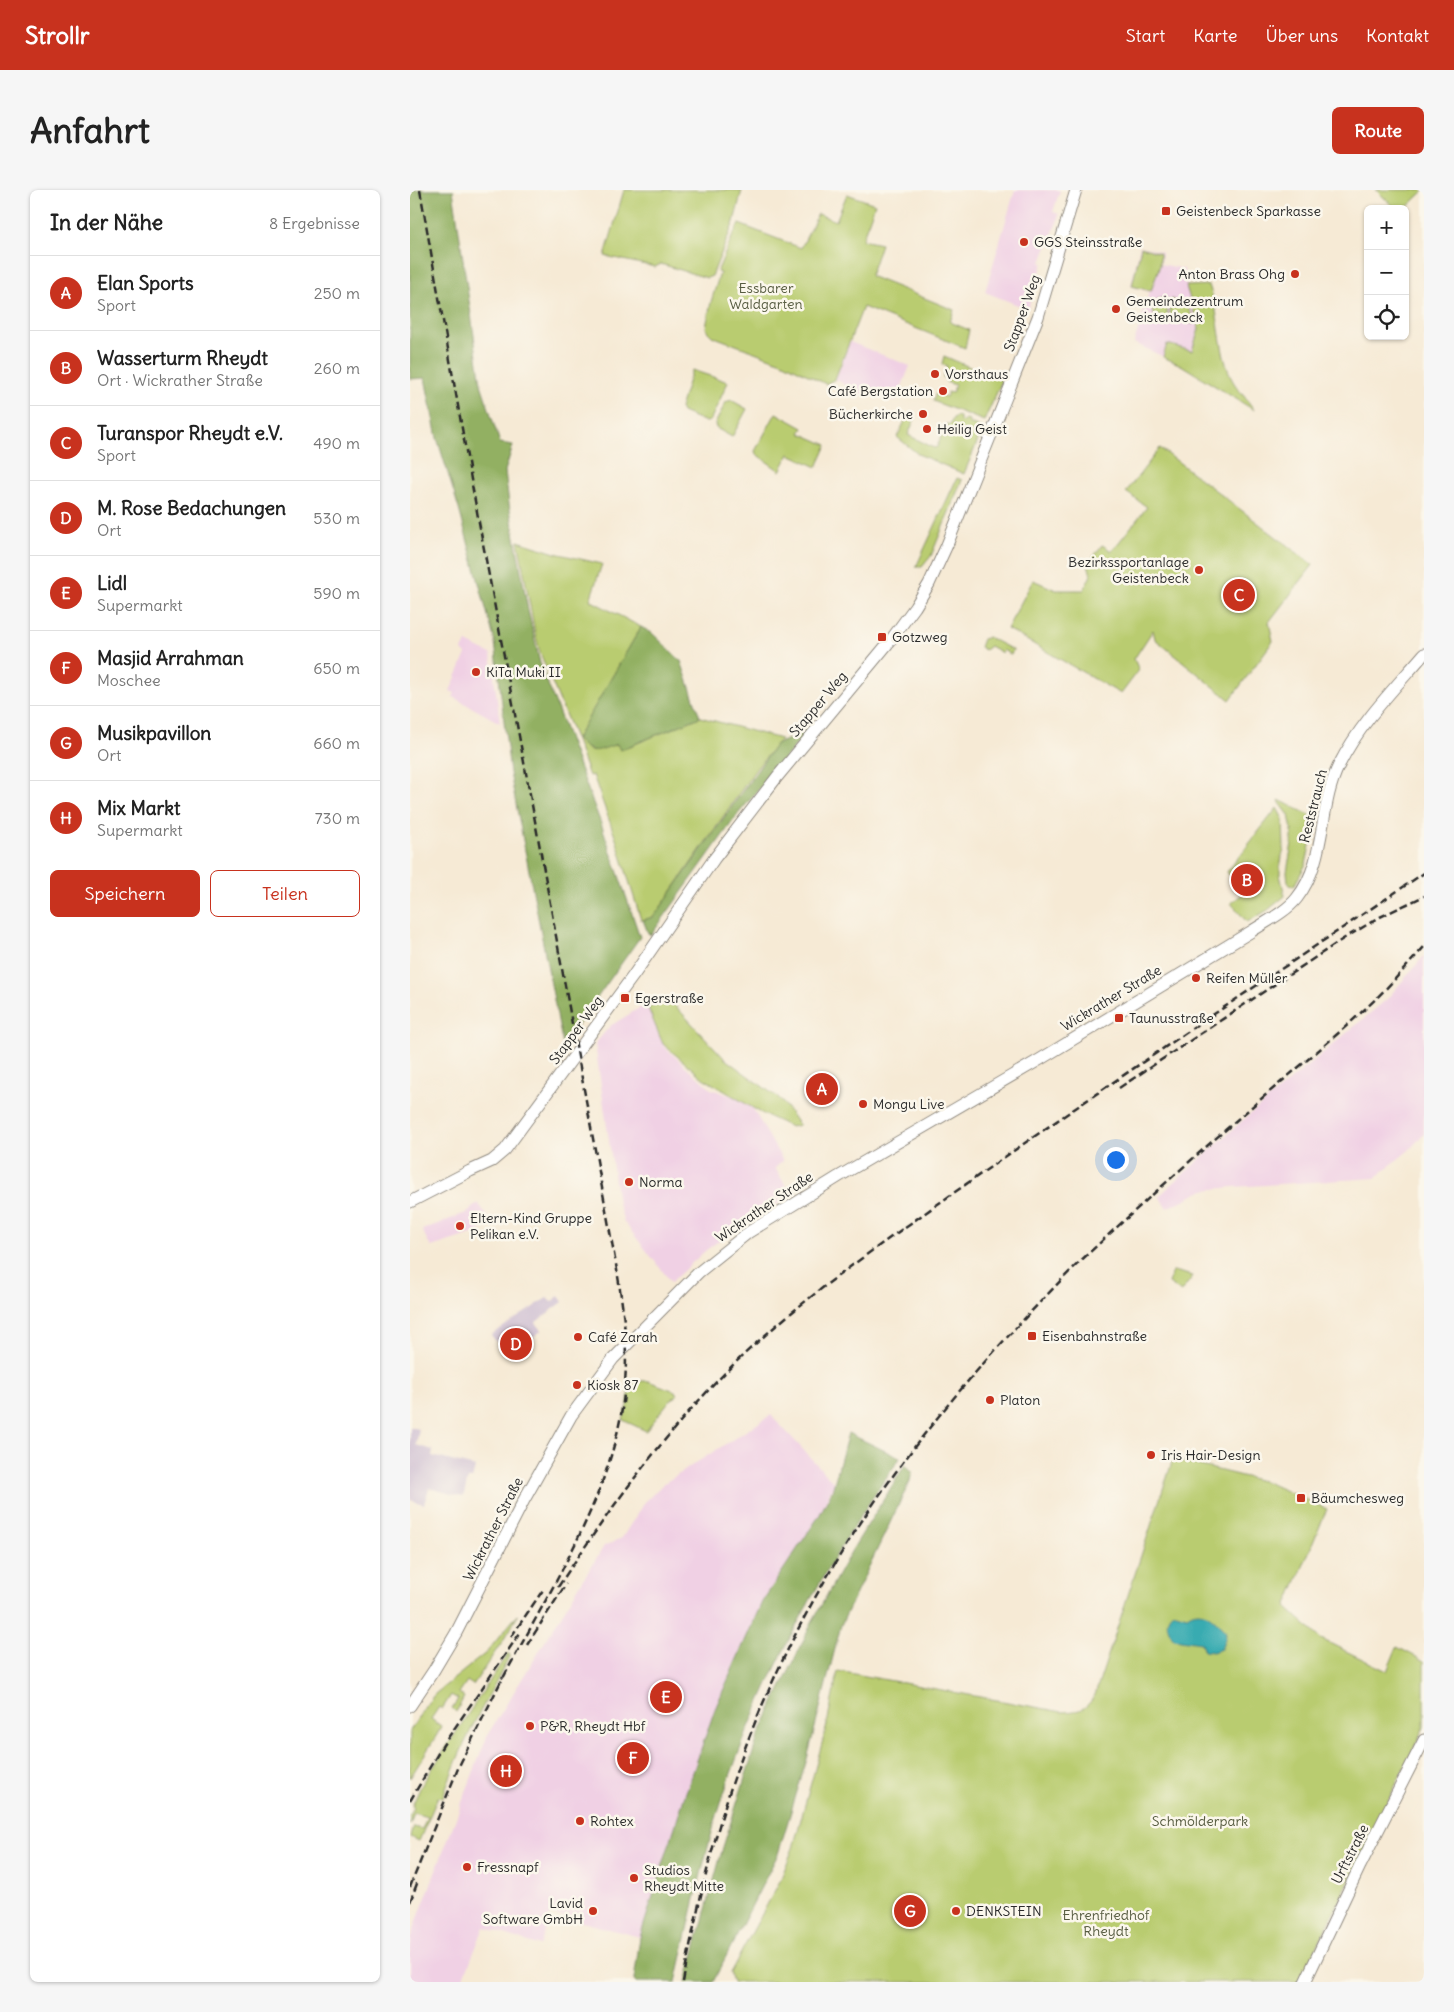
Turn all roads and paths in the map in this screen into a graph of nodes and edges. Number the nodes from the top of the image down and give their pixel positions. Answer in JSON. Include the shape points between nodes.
{"nodes":[{"id":1,"x":1076,"y":190,"type":"edge"},
{"id":2,"x":1424,"y":654,"type":"edge"},
{"id":3,"x":1296,"y":899,"type":"joint"},
{"id":4,"x":410,"y":1202,"type":"edge"},
{"id":5,"x":410,"y":1706,"type":"edge"},
{"id":6,"x":1424,"y":1740,"type":"edge"},
{"id":7,"x":1305,"y":1982,"type":"edge"}],
"edges":[{"from":1,"to":4,"type":"main road","name":"Stapper Weg","via":[[1038,317],[947,545],[915,607],[714,860],[505,1150],[492,1161]]},
{"from":2,"to":3,"type":"main road","name":"Reststrauch","via":[[1377,708],[1339,765],[1330,787],[1314,866]]},
{"from":3,"to":5,"type":"main road","name":"Wickrather Straße","via":[[1286,909],[1217,952],[792,1205],[749,1232],[699,1272],[613,1359],[571,1416],[456,1633]]},
{"from":6,"to":7,"type":"main road","name":"Urftstraße"}]}
